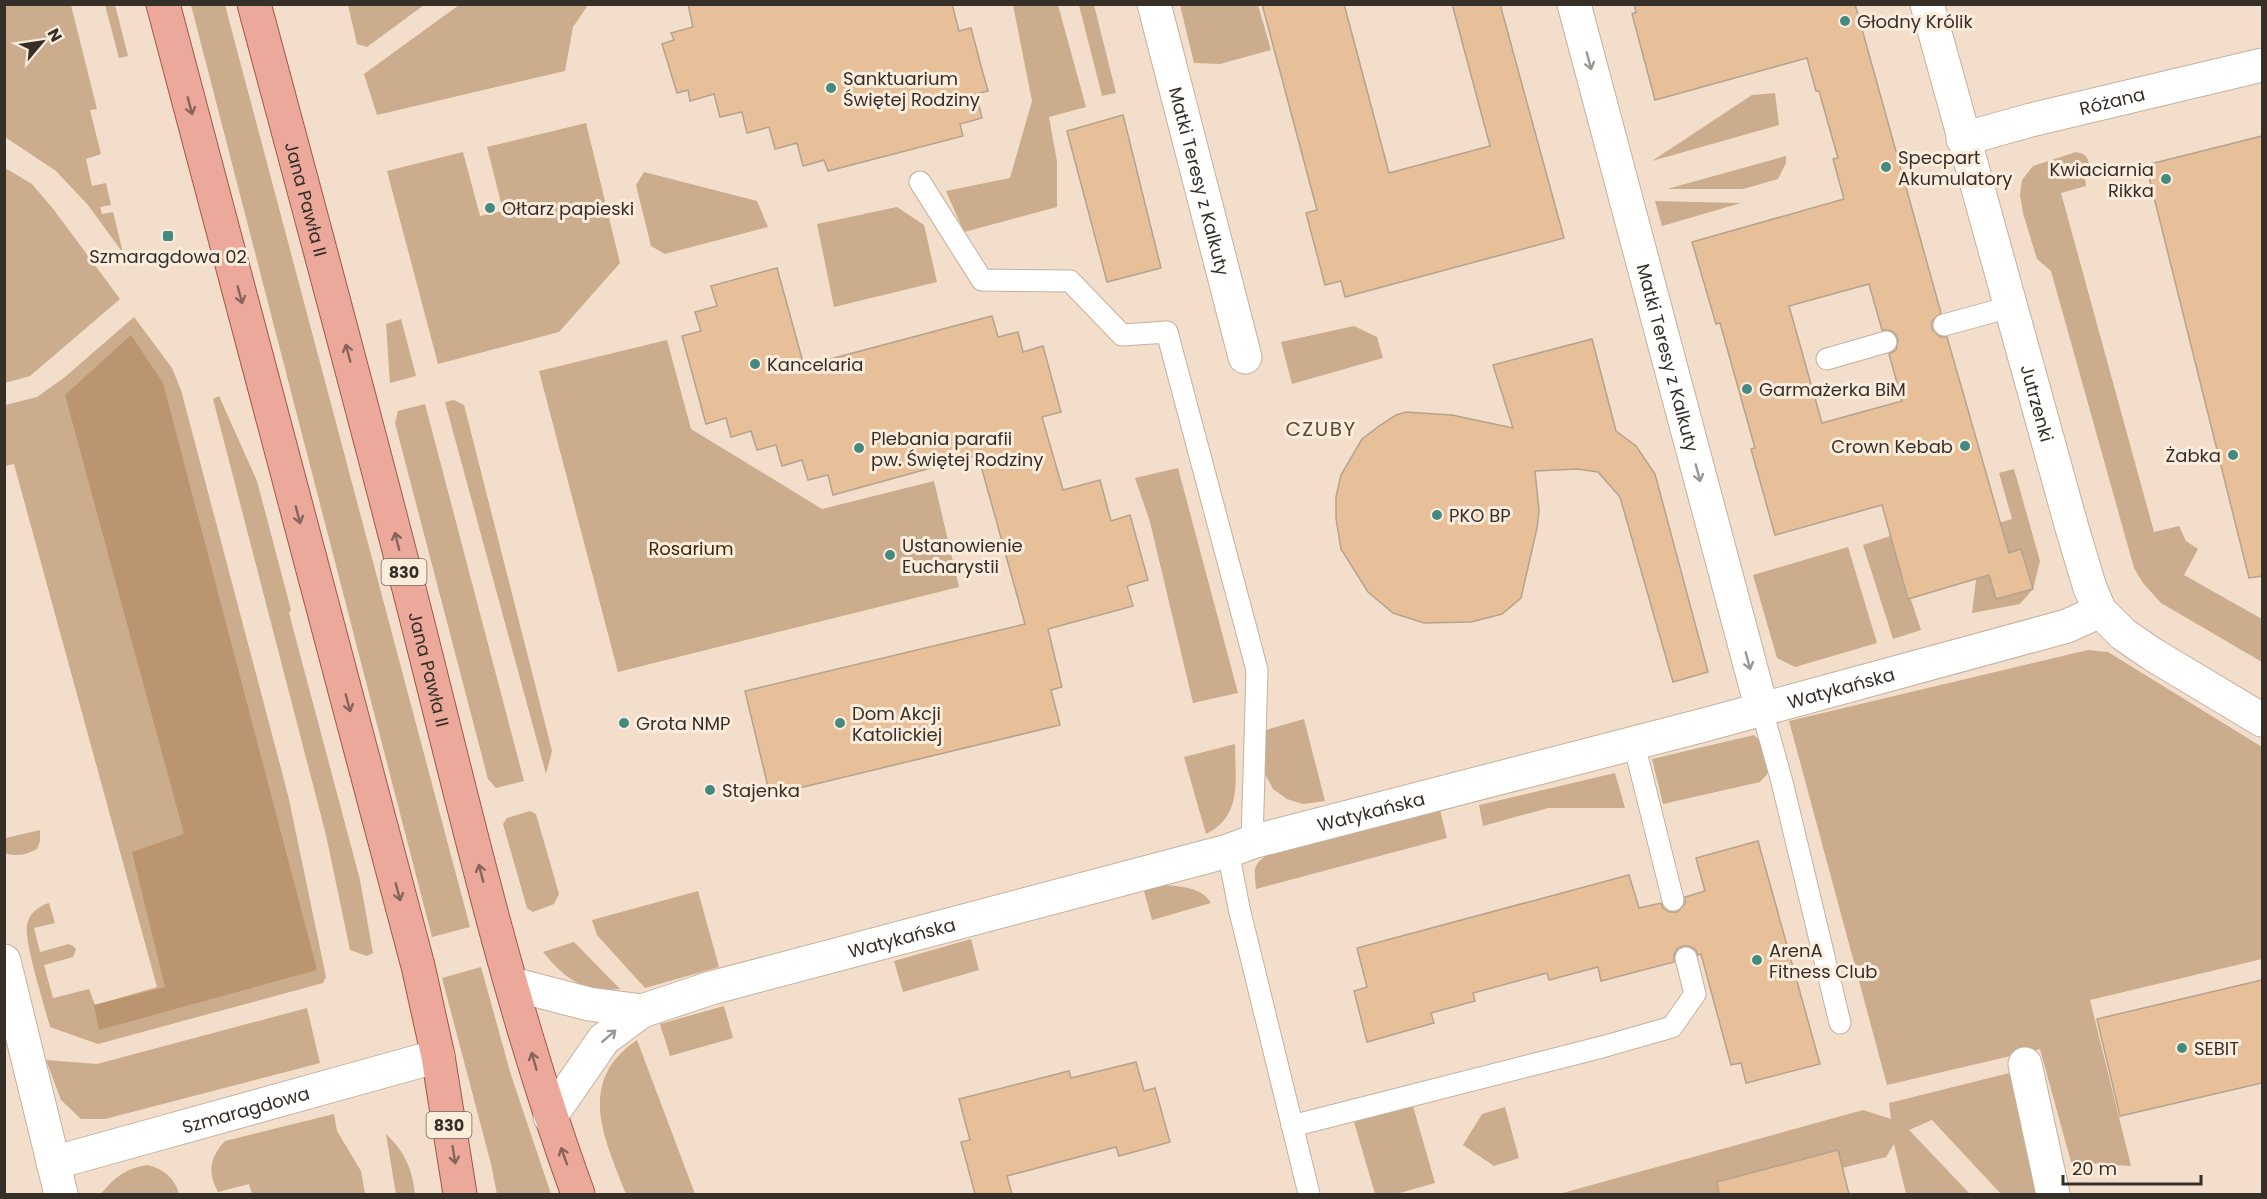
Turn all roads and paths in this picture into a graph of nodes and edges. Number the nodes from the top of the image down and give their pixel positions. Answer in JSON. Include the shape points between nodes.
{"nodes":[{"id":1,"x":163,"y":4,"type":"edge"},
{"id":2,"x":1154,"y":4,"type":"edge"},
{"id":3,"x":1574,"y":4,"type":"edge"},
{"id":4,"x":1927,"y":4,"type":"edge"},
{"id":5,"x":256,"y":15,"type":"edge"},
{"id":6,"x":2262,"y":65,"type":"edge"},
{"id":7,"x":1963,"y":139,"type":"junction"},
{"id":8,"x":921,"y":182,"type":"dead end"},
{"id":9,"x":2010,"y":308,"type":"junction"},
{"id":10,"x":1944,"y":325,"type":"dead end"},
{"id":11,"x":1886,"y":342,"type":"dead end"},
{"id":12,"x":1245,"y":357,"type":"dead end"},
{"id":13,"x":1827,"y":359,"type":"dead end"},
{"id":14,"x":2100,"y":611,"type":"junction"},
{"id":15,"x":1761,"y":710,"type":"junction"},
{"id":16,"x":2262,"y":720,"type":"edge"},
{"id":17,"x":1634,"y":744,"type":"junction"},
{"id":18,"x":1240,"y":847,"type":"junction"},
{"id":19,"x":1673,"y":900,"type":"dead end"},
{"id":20,"x":1686,"y":958,"type":"dead end"},
{"id":21,"x":4,"y":961,"type":"edge"},
{"id":22,"x":512,"y":984,"type":"junction"},
{"id":23,"x":642,"y":1011,"type":"junction"},
{"id":24,"x":1840,"y":1023,"type":"dead end"},
{"id":25,"x":438,"y":1056,"type":"junction"},
{"id":26,"x":2025,"y":1064,"type":"dead end"},
{"id":27,"x":550,"y":1117,"type":"junction"},
{"id":28,"x":1292,"y":1126,"type":"junction"},
{"id":29,"x":53,"y":1163,"type":"junction"},
{"id":30,"x":61,"y":1194,"type":"edge"},
{"id":31,"x":460,"y":1194,"type":"edge"},
{"id":32,"x":578,"y":1194,"type":"edge"},
{"id":33,"x":1309,"y":1194,"type":"edge"},
{"id":34,"x":2053,"y":1194,"type":"edge"}],
"edges":[{"from":1,"to":25,"type":"main road","number":"830","one_way":true},
{"from":2,"to":12,"type":"street","name":"Matki Teresy z Kalkuty"},
{"from":3,"to":15,"type":"street","name":"Matki Teresy z Kalkuty","one_way":true},
{"from":4,"to":7,"type":"street","name":"Jutrzenki"},
{"from":22,"to":5,"type":"main road","name":"Jana Pawła II","number":"830","one_way":true,"via":[[362,404]]},
{"from":6,"to":7,"type":"street","name":"Różana"},
{"from":7,"to":9,"type":"street","name":"Jutrzenki"},
{"from":8,"to":18,"type":"lane","via":[[982,280],[1070,281],[1122,335],[1167,332],[1257,670]]},
{"from":9,"to":10,"type":"lane"},
{"from":9,"to":14,"type":"street","name":"Jutrzenki","via":[[2090,588]]},
{"from":11,"to":13,"type":"lane"},
{"from":14,"to":15,"type":"street","name":"Watykańska","via":[[2067,626]]},
{"from":14,"to":16,"type":"street","name":"Jutrzenki","via":[[2122,634]]},
{"from":15,"to":17,"type":"street","name":"Watykańska"},
{"from":15,"to":24,"type":"lane"},
{"from":17,"to":18,"type":"street","name":"Watykańska"},
{"from":17,"to":19,"type":"lane"},
{"from":18,"to":23,"type":"street","name":"Watykańska","via":[[711,988]]},
{"from":18,"to":28,"type":"lane","via":[[1239,908]]},
{"from":20,"to":28,"type":"lane","via":[[1695,994],[1672,1027]]},
{"from":21,"to":29,"type":"street"},
{"from":22,"to":23,"type":"street","via":[[589,1004]]},
{"from":27,"to":22,"type":"main road","name":"Jana Pawła II","number":"830","one_way":true},
{"from":27,"to":23,"type":"street","one_way":true,"via":[[604,1039]]},
{"from":25,"to":29,"type":"street","name":"Szmaragdowa"},
{"from":25,"to":31,"type":"main road","number":"830","one_way":true},
{"from":26,"to":34,"type":"street"},
{"from":32,"to":27,"type":"main road","name":"Jana Pawła II","number":"830","one_way":true},
{"from":28,"to":33,"type":"lane"},
{"from":29,"to":30,"type":"street"}]}
